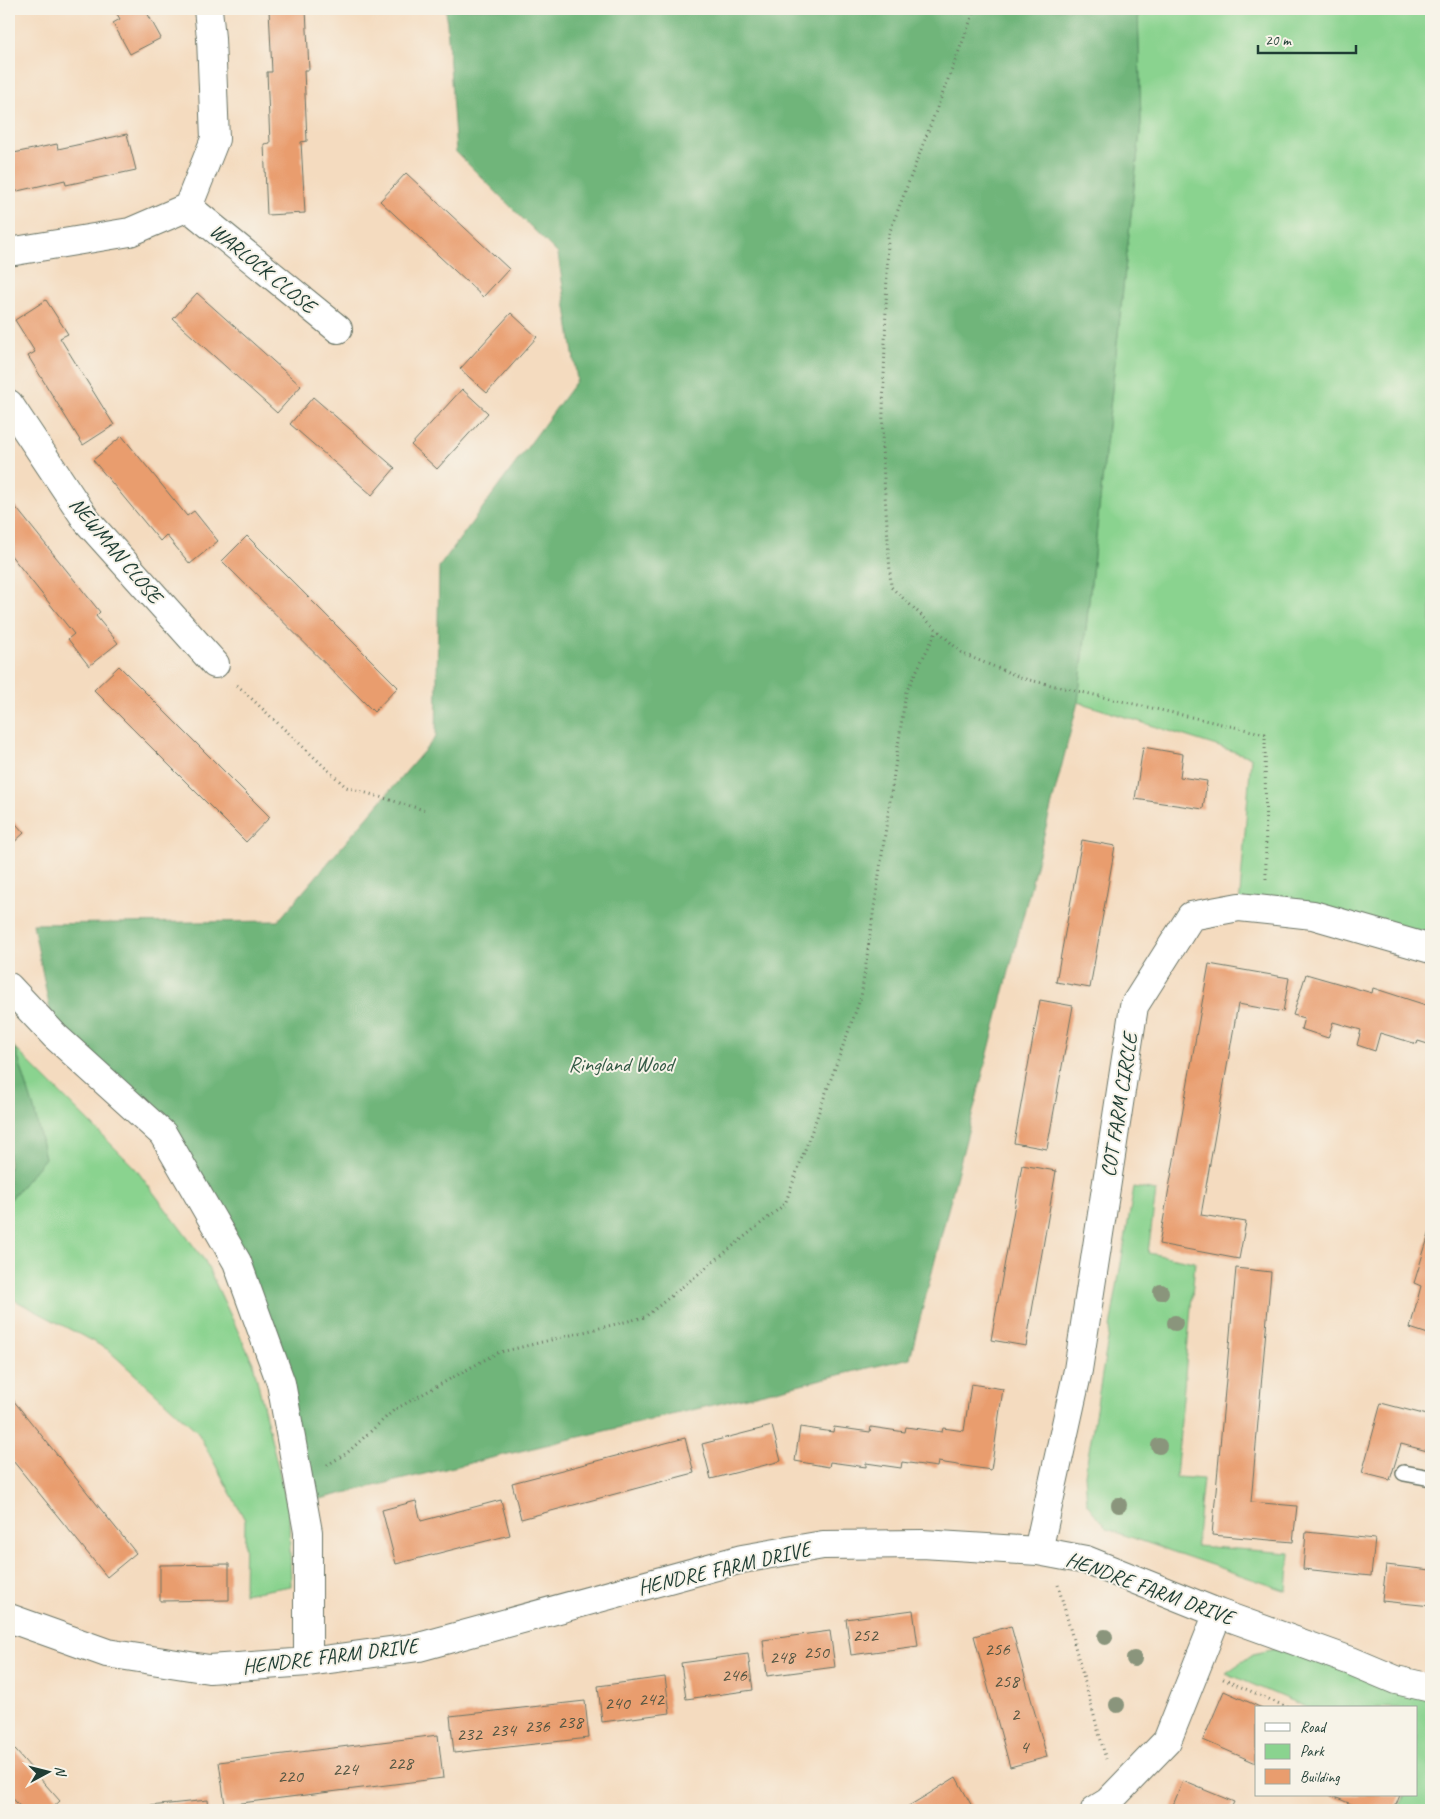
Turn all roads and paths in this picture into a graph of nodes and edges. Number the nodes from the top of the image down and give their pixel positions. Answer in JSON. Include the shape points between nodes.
{"nodes":[{"id":1,"x":208,"y":9,"type":"edge"},
{"id":2,"x":975,"y":9,"type":"edge"},
{"id":3,"x":188,"y":207,"type":"junction"},
{"id":4,"x":9,"y":252,"type":"edge"},
{"id":5,"x":338,"y":330,"type":"dead end"},
{"id":6,"x":9,"y":404,"type":"edge"},
{"id":7,"x":937,"y":630,"type":"junction"},
{"id":8,"x":215,"y":664,"type":"joint"},
{"id":9,"x":424,"y":810,"type":"dead end"},
{"id":10,"x":1266,"y":910,"type":"junction"},
{"id":11,"x":1431,"y":949,"type":"edge"},
{"id":12,"x":9,"y":987,"type":"edge"},
{"id":13,"x":1404,"y":1473,"type":"dead end"},
{"id":14,"x":1431,"y":1478,"type":"edge"},
{"id":15,"x":299,"y":1481,"type":"junction"},
{"id":16,"x":1043,"y":1552,"type":"junction"},
{"id":17,"x":1218,"y":1614,"type":"junction"},
{"id":18,"x":9,"y":1618,"type":"edge"},
{"id":19,"x":308,"y":1662,"type":"junction"},
{"id":20,"x":1196,"y":1667,"type":"junction"},
{"id":21,"x":1431,"y":1688,"type":"edge"},
{"id":22,"x":1284,"y":1706,"type":"edge"},
{"id":23,"x":1108,"y":1804,"type":"edge"}],
"edges":[{"from":1,"to":3,"type":"street","via":[[215,140]]},
{"from":2,"to":7,"type":"path","via":[[888,236],[882,448],[891,587]]},
{"from":3,"to":4,"type":"street","via":[[130,232]]},
{"from":3,"to":5,"type":"street","name":"WARLOCK CLOSE"},
{"from":6,"to":8,"type":"street","name":"NEWMAN CLOSE","via":[[87,521]]},
{"from":7,"to":10,"type":"path","via":[[963,654],[1025,679],[1265,734]]},
{"from":7,"to":15,"type":"path","via":[[906,692],[861,997],[785,1204],[645,1317],[497,1353],[394,1410],[347,1453]]},
{"from":8,"to":9,"type":"path","via":[[346,787]]},
{"from":10,"to":11,"type":"street","name":"COT FARM CIRCLE","via":[[1313,915]]},
{"from":10,"to":16,"type":"street","name":"COT FARM CIRCLE","via":[[1239,907],[1191,916],[1134,1006],[1078,1370]]},
{"from":12,"to":15,"type":"street","via":[[55,1036],[163,1134],[238,1262],[281,1382]]},
{"from":13,"to":14,"type":"lane"},
{"from":15,"to":19,"type":"street","via":[[308,1532]]},
{"from":16,"to":17,"type":"street","name":"HENDRE FARM DRIVE","via":[[1086,1560]]},
{"from":16,"to":19,"type":"street","name":"HENDRE FARM DRIVE","via":[[922,1544],[823,1545],[742,1559],[419,1647]]},
{"from":16,"to":23,"type":"path"},
{"from":17,"to":20,"type":"street"},
{"from":17,"to":21,"type":"street","name":"HENDRE FARM DRIVE","via":[[1396,1680]]},
{"from":18,"to":19,"type":"street","name":"HENDRE FARM DRIVE","via":[[107,1653],[209,1669]]},
{"from":20,"to":22,"type":"path"},
{"from":20,"to":23,"type":"street","via":[[1167,1741]]}]}
